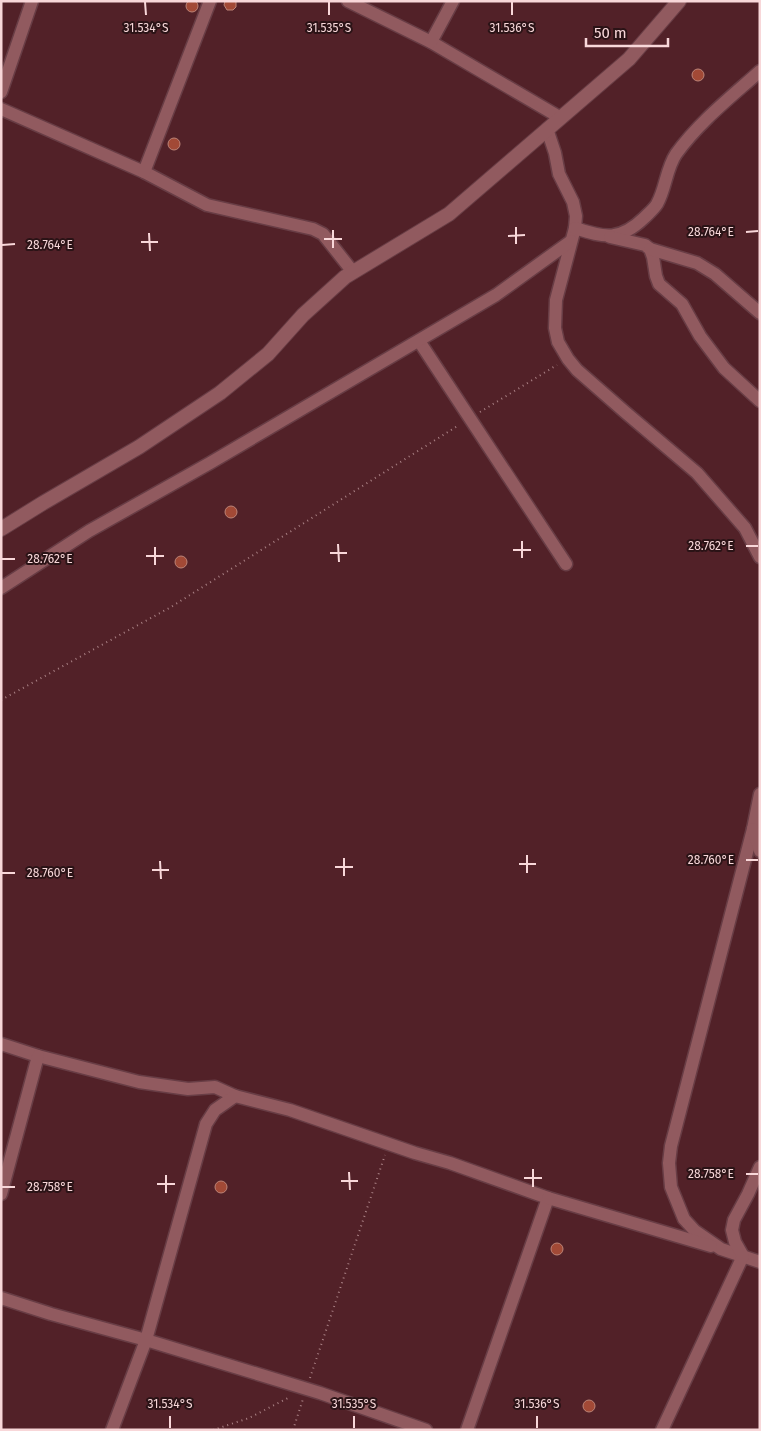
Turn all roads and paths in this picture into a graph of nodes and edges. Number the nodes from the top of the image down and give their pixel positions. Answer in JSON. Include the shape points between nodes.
{"nodes":[{"id":1,"x":32,"y":1,"type":"edge"},
{"id":2,"x":210,"y":1,"type":"edge"},
{"id":3,"x":348,"y":1,"type":"edge"},
{"id":4,"x":453,"y":1,"type":"edge"},
{"id":5,"x":679,"y":1,"type":"edge"},
{"id":6,"x":431,"y":42,"type":"junction"},
{"id":7,"x":760,"y":71,"type":"edge"},
{"id":8,"x":1,"y":92,"type":"edge"},
{"id":9,"x":1,"y":109,"type":"edge"},
{"id":10,"x":561,"y":118,"type":"junction"},
{"id":11,"x":547,"y":129,"type":"junction"},
{"id":12,"x":144,"y":172,"type":"junction"},
{"id":13,"x":575,"y":228,"type":"junction"},
{"id":14,"x":606,"y":236,"type":"junction"},
{"id":15,"x":571,"y":241,"type":"junction"},
{"id":16,"x":650,"y":249,"type":"junction"},
{"id":17,"x":353,"y":272,"type":"junction"},
{"id":18,"x":760,"y":313,"type":"edge"},
{"id":19,"x":418,"y":341,"type":"junction"},
{"id":20,"x":568,"y":358,"type":"junction"},
{"id":21,"x":760,"y":401,"type":"edge"},
{"id":22,"x":470,"y":418,"type":"junction"},
{"id":23,"x":745,"y":528,"type":"junction"},
{"id":24,"x":1,"y":529,"type":"edge"},
{"id":25,"x":760,"y":540,"type":"edge"},
{"id":26,"x":760,"y":557,"type":"edge"},
{"id":27,"x":566,"y":564,"type":"dead end"},
{"id":28,"x":1,"y":588,"type":"edge"},
{"id":29,"x":1,"y":700,"type":"edge"},
{"id":30,"x":760,"y":794,"type":"edge"},
{"id":31,"x":753,"y":829,"type":"junction"},
{"id":32,"x":760,"y":851,"type":"edge"},
{"id":33,"x":1,"y":1044,"type":"edge"},
{"id":34,"x":38,"y":1056,"type":"junction"},
{"id":35,"x":235,"y":1096,"type":"junction"},
{"id":36,"x":389,"y":1143,"type":"junction"},
{"id":37,"x":760,"y":1166,"type":"edge"},
{"id":38,"x":1,"y":1194,"type":"edge"},
{"id":39,"x":548,"y":1198,"type":"junction"},
{"id":40,"x":721,"y":1249,"type":"junction"},
{"id":41,"x":743,"y":1256,"type":"junction"},
{"id":42,"x":760,"y":1262,"type":"edge"},
{"id":43,"x":1,"y":1298,"type":"edge"},
{"id":44,"x":146,"y":1340,"type":"junction"},
{"id":45,"x":306,"y":1389,"type":"junction"},
{"id":46,"x":112,"y":1430,"type":"edge"},
{"id":47,"x":213,"y":1430,"type":"edge"},
{"id":48,"x":293,"y":1430,"type":"edge"},
{"id":49,"x":426,"y":1430,"type":"edge"},
{"id":50,"x":468,"y":1430,"type":"edge"},
{"id":51,"x":662,"y":1430,"type":"edge"}],
"edges":[{"from":1,"to":8,"type":"street"},
{"from":2,"to":12,"type":"street"},
{"from":3,"to":6,"type":"street"},
{"from":4,"to":6,"type":"street"},
{"from":5,"to":10,"type":"street","via":[[629,59]]},
{"from":6,"to":10,"type":"street"},
{"from":7,"to":14,"type":"street","via":[[705,120],[675,156],[652,210],[629,230]]},
{"from":9,"to":12,"type":"street"},
{"from":10,"to":11,"type":"street"},
{"from":11,"to":13,"type":"street","via":[[559,174],[573,202]]},
{"from":11,"to":17,"type":"street","via":[[449,214]]},
{"from":12,"to":17,"type":"street","via":[[207,205],[313,229],[328,239]]},
{"from":13,"to":14,"type":"street"},
{"from":13,"to":15,"type":"street"},
{"from":14,"to":16,"type":"street"},
{"from":15,"to":19,"type":"street","via":[[496,295]]},
{"from":15,"to":20,"type":"street","via":[[555,315],[558,342]]},
{"from":16,"to":18,"type":"street","via":[[697,263],[715,274]]},
{"from":16,"to":21,"type":"street","via":[[659,284],[682,304],[700,336],[724,368]]},
{"from":17,"to":24,"type":"street","via":[[319,300],[268,354],[220,393],[138,447]]},
{"from":19,"to":22,"type":"street"},
{"from":19,"to":28,"type":"street","via":[[89,532]]},
{"from":20,"to":22,"type":"path"},
{"from":20,"to":23,"type":"street","via":[[577,370],[696,473]]},
{"from":22,"to":27,"type":"street"},
{"from":22,"to":29,"type":"path","via":[[171,607]]},
{"from":23,"to":25,"type":"street"},
{"from":23,"to":26,"type":"street"},
{"from":30,"to":31,"type":"street"},
{"from":31,"to":32,"type":"street"},
{"from":31,"to":40,"type":"street","via":[[669,1163],[671,1187],[684,1219]]},
{"from":33,"to":34,"type":"street"},
{"from":34,"to":35,"type":"street","via":[[139,1082],[188,1089],[215,1087]]},
{"from":34,"to":38,"type":"street"},
{"from":35,"to":36,"type":"street","via":[[290,1110]]},
{"from":35,"to":44,"type":"street","via":[[215,1110],[206,1124]]},
{"from":36,"to":39,"type":"street"},
{"from":36,"to":45,"type":"path"},
{"from":37,"to":41,"type":"street","via":[[732,1230]]},
{"from":39,"to":40,"type":"street"},
{"from":39,"to":50,"type":"street"},
{"from":40,"to":41,"type":"street"},
{"from":41,"to":42,"type":"street"},
{"from":41,"to":51,"type":"street"},
{"from":43,"to":44,"type":"street"},
{"from":44,"to":45,"type":"street"},
{"from":44,"to":46,"type":"street"},
{"from":45,"to":47,"type":"path","via":[[249,1418]]},
{"from":45,"to":48,"type":"path"},
{"from":45,"to":49,"type":"street"}]}
